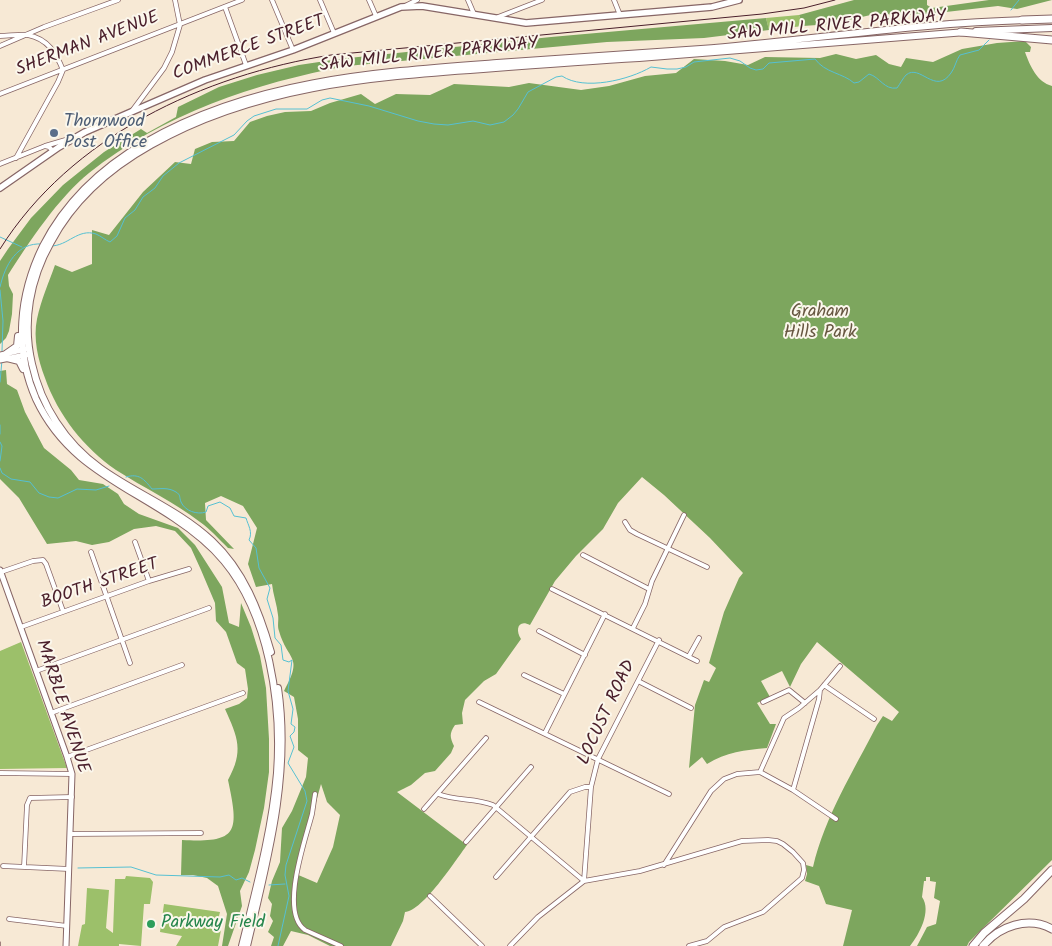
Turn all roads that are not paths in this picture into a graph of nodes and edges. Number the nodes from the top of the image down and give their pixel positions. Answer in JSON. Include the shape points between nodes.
{"nodes":[{"id":1,"x":118,"y":0,"type":"edge"},
{"id":2,"x":175,"y":0,"type":"edge"},
{"id":3,"x":242,"y":0,"type":"edge"},
{"id":4,"x":272,"y":0,"type":"edge"},
{"id":5,"x":320,"y":0,"type":"edge"},
{"id":6,"x":370,"y":0,"type":"edge"},
{"id":7,"x":417,"y":0,"type":"edge"},
{"id":8,"x":468,"y":0,"type":"edge"},
{"id":9,"x":542,"y":0,"type":"edge"},
{"id":10,"x":614,"y":0,"type":"edge"},
{"id":11,"x":709,"y":0,"type":"edge"},
{"id":12,"x":739,"y":0,"type":"edge"},
{"id":13,"x":405,"y":6,"type":"junction"},
{"id":14,"x":225,"y":7,"type":"junction"},
{"id":15,"x":712,"y":7,"type":"junction"},
{"id":16,"x":474,"y":15,"type":"junction"},
{"id":17,"x":620,"y":15,"type":"junction"},
{"id":18,"x":376,"y":16,"type":"junction"},
{"id":19,"x":494,"y":19,"type":"junction"},
{"id":20,"x":1052,"y":19,"type":"edge"},
{"id":21,"x":1022,"y":20,"type":"joint"},
{"id":22,"x":180,"y":25,"type":"junction"},
{"id":23,"x":1052,"y":28,"type":"edge"},
{"id":24,"x":961,"y":32,"type":"junction"},
{"id":25,"x":334,"y":33,"type":"junction"},
{"id":26,"x":27,"y":35,"type":"junction"},
{"id":27,"x":0,"y":36,"type":"edge"},
{"id":28,"x":1052,"y":40,"type":"edge"},
{"id":29,"x":0,"y":46,"type":"edge"},
{"id":30,"x":293,"y":50,"type":"junction"},
{"id":31,"x":246,"y":65,"type":"junction"},
{"id":32,"x":63,"y":70,"type":"junction"},
{"id":33,"x":0,"y":94,"type":"edge"},
{"id":34,"x":132,"y":111,"type":"junction"},
{"id":35,"x":71,"y":139,"type":"junction"},
{"id":36,"x":43,"y":147,"type":"junction"},
{"id":37,"x":53,"y":150,"type":"junction"},
{"id":38,"x":16,"y":158,"type":"junction"},
{"id":39,"x":0,"y":164,"type":"edge"},
{"id":40,"x":0,"y":188,"type":"edge"},
{"id":41,"x":49,"y":239,"type":"junction"},
{"id":42,"x":44,"y":250,"type":"junction"},
{"id":43,"x":23,"y":306,"type":"junction"},
{"id":44,"x":26,"y":352,"type":"junction"},
{"id":45,"x":3,"y":356,"type":"edge"},
{"id":46,"x":42,"y":410,"type":"junction"},
{"id":47,"x":684,"y":515,"type":"dead end"},
{"id":48,"x":625,"y":522,"type":"dead end"},
{"id":49,"x":135,"y":542,"type":"dead end"},
{"id":50,"x":668,"y":549,"type":"junction"},
{"id":51,"x":90,"y":552,"type":"dead end"},
{"id":52,"x":583,"y":555,"type":"dead end"},
{"id":53,"x":707,"y":567,"type":"dead end"},
{"id":54,"x":189,"y":569,"type":"dead end"},
{"id":55,"x":0,"y":571,"type":"edge"},
{"id":56,"x":149,"y":581,"type":"junction"},
{"id":57,"x":552,"y":589,"type":"dead end"},
{"id":58,"x":649,"y":589,"type":"junction"},
{"id":59,"x":106,"y":596,"type":"junction"},
{"id":60,"x":209,"y":608,"type":"dead end"},
{"id":61,"x":63,"y":611,"type":"junction"},
{"id":62,"x":606,"y":614,"type":"junction"},
{"id":63,"x":20,"y":627,"type":"junction"},
{"id":64,"x":633,"y":628,"type":"junction"},
{"id":65,"x":539,"y":631,"type":"dead end"},
{"id":66,"x":699,"y":638,"type":"dead end"},
{"id":67,"x":122,"y":640,"type":"junction"},
{"id":68,"x":658,"y":640,"type":"junction"},
{"id":69,"x":585,"y":655,"type":"junction"},
{"id":70,"x":689,"y":656,"type":"junction"},
{"id":71,"x":697,"y":661,"type":"dead end"},
{"id":72,"x":130,"y":663,"type":"dead end"},
{"id":73,"x":182,"y":665,"type":"dead end"},
{"id":74,"x":840,"y":666,"type":"dead end"},
{"id":75,"x":36,"y":671,"type":"junction"},
{"id":76,"x":524,"y":675,"type":"dead end"},
{"id":77,"x":638,"y":681,"type":"junction"},
{"id":78,"x":824,"y":686,"type":"junction"},
{"id":79,"x":820,"y":690,"type":"junction"},
{"id":80,"x":243,"y":693,"type":"dead end"},
{"id":81,"x":564,"y":694,"type":"junction"},
{"id":82,"x":479,"y":702,"type":"dead end"},
{"id":83,"x":763,"y":702,"type":"dead end"},
{"id":84,"x":805,"y":703,"type":"junction"},
{"id":85,"x":691,"y":708,"type":"dead end"},
{"id":86,"x":52,"y":713,"type":"junction"},
{"id":87,"x":874,"y":719,"type":"dead end"},
{"id":88,"x":545,"y":733,"type":"junction"},
{"id":89,"x":486,"y":738,"type":"dead end"},
{"id":90,"x":67,"y":756,"type":"junction"},
{"id":91,"x":598,"y":759,"type":"junction"},
{"id":92,"x":531,"y":767,"type":"dead end"},
{"id":93,"x":760,"y":772,"type":"junction"},
{"id":94,"x":0,"y":773,"type":"edge"},
{"id":95,"x":72,"y":774,"type":"junction"},
{"id":96,"x":591,"y":787,"type":"junction"},
{"id":97,"x":793,"y":790,"type":"junction"},
{"id":98,"x":315,"y":794,"type":"dead end"},
{"id":99,"x":438,"y":794,"type":"junction"},
{"id":100,"x":669,"y":794,"type":"dead end"},
{"id":101,"x":72,"y":797,"type":"junction"},
{"id":102,"x":496,"y":808,"type":"junction"},
{"id":103,"x":424,"y":809,"type":"dead end"},
{"id":104,"x":836,"y":819,"type":"dead end"},
{"id":105,"x":201,"y":833,"type":"dead end"},
{"id":106,"x":70,"y":834,"type":"junction"},
{"id":107,"x":532,"y":836,"type":"junction"},
{"id":108,"x":466,"y":842,"type":"dead end"},
{"id":109,"x":664,"y":865,"type":"junction"},
{"id":110,"x":3,"y":866,"type":"dead end"},
{"id":111,"x":24,"y":866,"type":"junction"},
{"id":112,"x":69,"y":869,"type":"junction"},
{"id":113,"x":1052,"y":870,"type":"edge"},
{"id":114,"x":496,"y":877,"type":"dead end"},
{"id":115,"x":584,"y":881,"type":"junction"},
{"id":116,"x":430,"y":896,"type":"dead end"},
{"id":117,"x":9,"y":919,"type":"dead end"},
{"id":118,"x":66,"y":926,"type":"junction"},
{"id":119,"x":1052,"y":929,"type":"edge"},
{"id":120,"x":66,"y":946,"type":"edge"},
{"id":121,"x":242,"y":946,"type":"edge"},
{"id":122,"x":247,"y":946,"type":"edge"},
{"id":123,"x":341,"y":946,"type":"edge"},
{"id":124,"x":482,"y":946,"type":"edge"},
{"id":125,"x":510,"y":946,"type":"edge"},
{"id":126,"x":689,"y":946,"type":"edge"},
{"id":127,"x":973,"y":946,"type":"edge"},
{"id":128,"x":982,"y":946,"type":"edge"}],
"edges":[{"from":1,"to":26,"type":"street"},
{"from":2,"to":22,"type":"street"},
{"from":3,"to":14,"type":"street","name":"SHERMAN AVENUE"},
{"from":4,"to":30,"type":"street"},
{"from":5,"to":25,"type":"street"},
{"from":6,"to":18,"type":"street"},
{"from":7,"to":13,"type":"street"},
{"from":8,"to":16,"type":"street"},
{"from":9,"to":19,"type":"street"},
{"from":10,"to":17,"type":"street"},
{"from":11,"to":15,"type":"street"},
{"from":12,"to":15,"type":"main road","name":"COMMERCE STREET"},
{"from":13,"to":16,"type":"main road","name":"COMMERCE STREET"},
{"from":13,"to":18,"type":"main road","name":"COMMERCE STREET"},
{"from":14,"to":22,"type":"street","name":"SHERMAN AVENUE"},
{"from":14,"to":31,"type":"street"},
{"from":15,"to":17,"type":"main road","name":"COMMERCE STREET"},
{"from":16,"to":19,"type":"main road","name":"COMMERCE STREET"},
{"from":17,"to":19,"type":"main road","name":"COMMERCE STREET","via":[[526,23]]},
{"from":18,"to":25,"type":"main road","name":"COMMERCE STREET"},
{"from":20,"to":21,"type":"highway"},
{"from":21,"to":41,"type":"highway","name":"SAW MILL RIVER PARKWAY","via":[[934,25],[703,49],[405,70],[354,76],[254,96],[179,125],[116,161],[64,212]]},
{"from":22,"to":32,"type":"street","name":"SHERMAN AVENUE"},
{"from":22,"to":34,"type":"street","via":[[164,68]]},
{"from":23,"to":24,"type":"highway","name":"SAW MILL RIVER PARKWAY"},
{"from":24,"to":28,"type":"highway"},
{"from":24,"to":41,"type":"highway","name":"SAW MILL RIVER PARKWAY","via":[[398,75],[290,92],[207,117],[136,154],[90,189]]},
{"from":25,"to":30,"type":"main road","name":"COMMERCE STREET"},
{"from":26,"to":27,"type":"street"},
{"from":26,"to":29,"type":"street"},
{"from":26,"to":32,"type":"street","via":[[48,44]]},
{"from":30,"to":31,"type":"main road","name":"COMMERCE STREET"},
{"from":31,"to":34,"type":"main road","name":"COMMERCE STREET"},
{"from":32,"to":33,"type":"street","name":"SHERMAN AVENUE"},
{"from":32,"to":38,"type":"street"},
{"from":34,"to":35,"type":"main road","name":"COMMERCE STREET"},
{"from":35,"to":36,"type":"street","name":"COMMERCE STREET"},
{"from":35,"to":37,"type":"main road"},
{"from":36,"to":37,"type":"street"},
{"from":36,"to":38,"type":"street","name":"COMMERCE STREET"},
{"from":37,"to":40,"type":"main road"},
{"from":38,"to":39,"type":"street","name":"COMMERCE STREET"},
{"from":41,"to":42,"type":"highway","name":"SAW MILL RIVER PARKWAY"},
{"from":42,"to":43,"type":"highway","name":"SAW MILL RIVER PARKWAY","via":[[30,277]]},
{"from":42,"to":44,"type":"highway","name":"SAW MILL RIVER PARKWAY","via":[[30,300]]},
{"from":43,"to":44,"type":"highway","name":"SAW MILL RIVER PARKWAY","via":[[21,330]]},
{"from":43,"to":45,"type":"highway","via":[[19,311],[17,344]]},
{"from":44,"to":45,"type":"street"},
{"from":44,"to":46,"type":"highway","name":"SAW MILL RIVER PARKWAY","via":[[30,382]]},
{"from":44,"to":122,"type":"highway","name":"SAW MILL RIVER PARKWAY","via":[[44,399],[71,442],[97,466],[178,515],[213,542],[241,576],[263,625],[279,695],[282,760],[272,839]]},
{"from":45,"to":46,"type":"highway","via":[[21,364],[30,394]]},
{"from":46,"to":121,"type":"highway","name":"SAW MILL RIVER PARKWAY","via":[[67,444],[94,469],[181,522],[214,550],[233,573],[253,611],[272,681],[278,753],[270,825]]},
{"from":47,"to":50,"type":"street"},
{"from":48,"to":50,"type":"street","via":[[630,530]]},
{"from":49,"to":56,"type":"street"},
{"from":50,"to":53,"type":"street"},
{"from":50,"to":58,"type":"street"},
{"from":51,"to":59,"type":"street"},
{"from":52,"to":58,"type":"street"},
{"from":54,"to":56,"type":"street","name":"BOOTH STREET"},
{"from":55,"to":61,"type":"street","via":[[42,560]]},
{"from":55,"to":63,"type":"street","name":"MARBLE AVENUE"},
{"from":56,"to":59,"type":"street","name":"BOOTH STREET"},
{"from":57,"to":62,"type":"street"},
{"from":58,"to":64,"type":"street"},
{"from":59,"to":61,"type":"street","name":"BOOTH STREET"},
{"from":59,"to":67,"type":"street"},
{"from":60,"to":67,"type":"street"},
{"from":61,"to":63,"type":"street","name":"BOOTH STREET"},
{"from":62,"to":64,"type":"street"},
{"from":62,"to":69,"type":"street"},
{"from":63,"to":75,"type":"street","name":"MARBLE AVENUE"},
{"from":64,"to":68,"type":"street"},
{"from":65,"to":69,"type":"street"},
{"from":66,"to":70,"type":"street"},
{"from":67,"to":72,"type":"street"},
{"from":67,"to":75,"type":"street"},
{"from":68,"to":70,"type":"street"},
{"from":68,"to":77,"type":"street","name":"LOCUST ROAD"},
{"from":69,"to":81,"type":"street"},
{"from":70,"to":71,"type":"street"},
{"from":73,"to":86,"type":"street"},
{"from":74,"to":78,"type":"street"},
{"from":75,"to":86,"type":"street","name":"MARBLE AVENUE"},
{"from":76,"to":81,"type":"street"},
{"from":77,"to":85,"type":"street"},
{"from":77,"to":91,"type":"street","name":"LOCUST ROAD"},
{"from":78,"to":79,"type":"street"},
{"from":78,"to":87,"type":"street"},
{"from":79,"to":84,"type":"street"},
{"from":79,"to":97,"type":"street"},
{"from":80,"to":90,"type":"street"},
{"from":81,"to":88,"type":"street"},
{"from":82,"to":88,"type":"street"},
{"from":83,"to":84,"type":"street","via":[[789,690]]},
{"from":84,"to":93,"type":"street","via":[[781,722]]},
{"from":86,"to":90,"type":"street","name":"MARBLE AVENUE"},
{"from":88,"to":91,"type":"street"},
{"from":89,"to":99,"type":"street"},
{"from":90,"to":95,"type":"street","name":"MARBLE AVENUE"},
{"from":91,"to":96,"type":"street","name":"LOCUST ROAD"},
{"from":91,"to":100,"type":"street"},
{"from":92,"to":102,"type":"street"},
{"from":93,"to":97,"type":"street"},
{"from":93,"to":109,"type":"street","via":[[737,774],[716,786]]},
{"from":94,"to":95,"type":"street"},
{"from":95,"to":101,"type":"street","name":"MARBLE AVENUE"},
{"from":96,"to":107,"type":"street","via":[[570,792]]},
{"from":96,"to":115,"type":"street","name":"LOCUST ROAD"},
{"from":97,"to":104,"type":"street"},
{"from":98,"to":123,"type":"street","via":[[296,870],[296,917],[304,930]]},
{"from":99,"to":102,"type":"street","via":[[483,802]]},
{"from":99,"to":103,"type":"street"},
{"from":101,"to":106,"type":"street","name":"MARBLE AVENUE"},
{"from":101,"to":111,"type":"street","via":[[30,798]]},
{"from":102,"to":107,"type":"street"},
{"from":102,"to":108,"type":"street"},
{"from":105,"to":106,"type":"street"},
{"from":106,"to":112,"type":"street","name":"MARBLE AVENUE"},
{"from":107,"to":114,"type":"street"},
{"from":107,"to":115,"type":"street"},
{"from":109,"to":115,"type":"street"},
{"from":109,"to":126,"type":"street","via":[[742,841],[758,840],[783,844],[804,867],[799,882],[768,908],[724,927],[707,941]]},
{"from":110,"to":111,"type":"street"},
{"from":111,"to":112,"type":"street"},
{"from":112,"to":118,"type":"street","name":"MARBLE AVENUE"},
{"from":113,"to":127,"type":"highway"},
{"from":115,"to":125,"type":"street","via":[[538,917]]},
{"from":116,"to":124,"type":"street"},
{"from":117,"to":118,"type":"street"},
{"from":118,"to":120,"type":"street","name":"MARBLE AVENUE"},
{"from":119,"to":128,"type":"highway","via":[[1036,924],[1016,925],[996,933]]}]}
